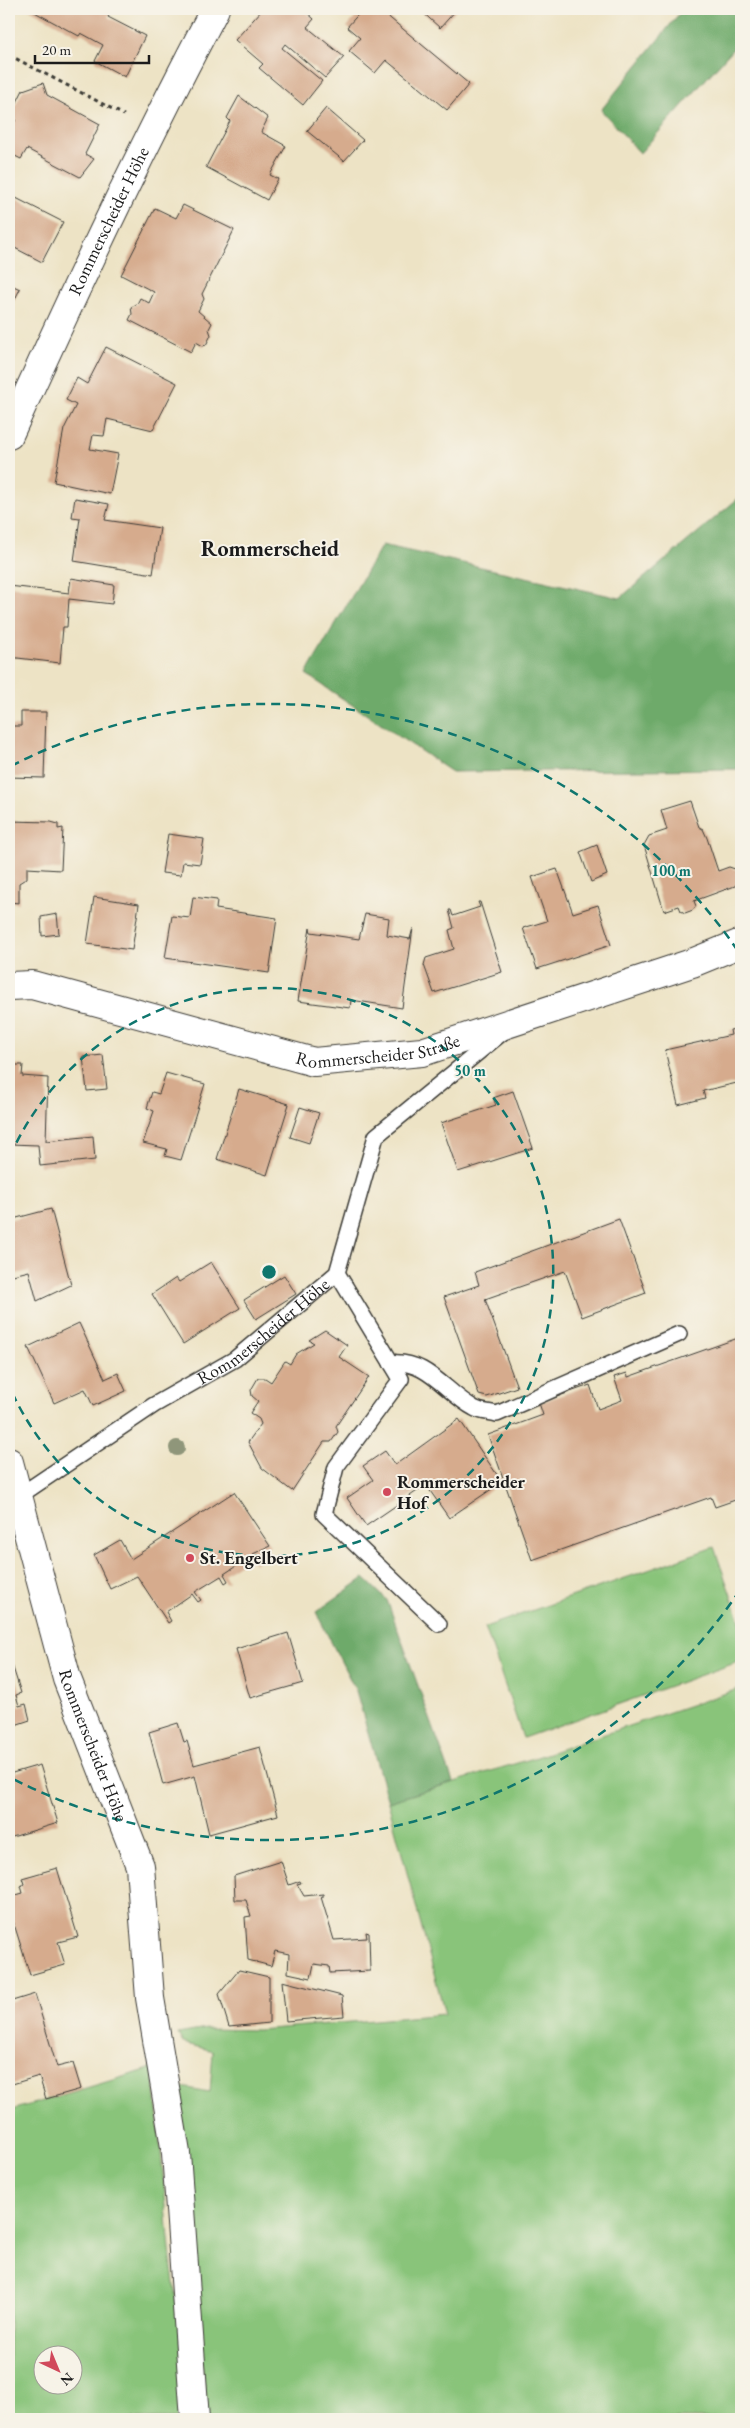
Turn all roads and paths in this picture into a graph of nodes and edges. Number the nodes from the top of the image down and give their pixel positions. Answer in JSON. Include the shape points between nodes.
{"nodes":[{"id":1,"x":215,"y":9,"type":"edge"},
{"id":2,"x":9,"y":55,"type":"edge"},
{"id":3,"x":151,"y":130,"type":"junction"},
{"id":4,"x":9,"y":435,"type":"edge"},
{"id":5,"x":741,"y":943,"type":"edge"},
{"id":6,"x":9,"y":986,"type":"edge"},
{"id":7,"x":514,"y":1023,"type":"junction"},
{"id":8,"x":337,"y":1273,"type":"junction"},
{"id":9,"x":679,"y":1334,"type":"dead end"},
{"id":10,"x":391,"y":1363,"type":"junction"},
{"id":11,"x":9,"y":1462,"type":"edge"},
{"id":12,"x":19,"y":1496,"type":"junction"},
{"id":13,"x":439,"y":1624,"type":"dead end"},
{"id":14,"x":195,"y":2419,"type":"edge"}],
"edges":[{"from":1,"to":3,"type":"street","name":"Rommerscheider Höhe"},
{"from":2,"to":3,"type":"path"},
{"from":3,"to":4,"type":"street","name":"Rommerscheider Höhe","via":[[96,242]]},
{"from":5,"to":7,"type":"street","name":"Rommerscheider Straße","via":[[692,963]]},
{"from":6,"to":7,"type":"street","name":"Rommerscheider Straße","via":[[32,985],[314,1062],[422,1052]]},
{"from":7,"to":8,"type":"lane","name":"Rommerscheider Höhe","via":[[376,1136]]},
{"from":8,"to":10,"type":"lane"},
{"from":8,"to":12,"type":"lane","name":"Rommerscheider Höhe","via":[[235,1359],[154,1405]]},
{"from":9,"to":10,"type":"lane","via":[[497,1414],[475,1409],[416,1365]]},
{"from":10,"to":13,"type":"lane","via":[[401,1379],[336,1467],[324,1514]]},
{"from":11,"to":12,"type":"street","name":"Rommerscheider Höhe"},
{"from":12,"to":14,"type":"street","name":"Rommerscheider Höhe","via":[[67,1679],[140,1866],[150,1998],[176,2153]]}]}
